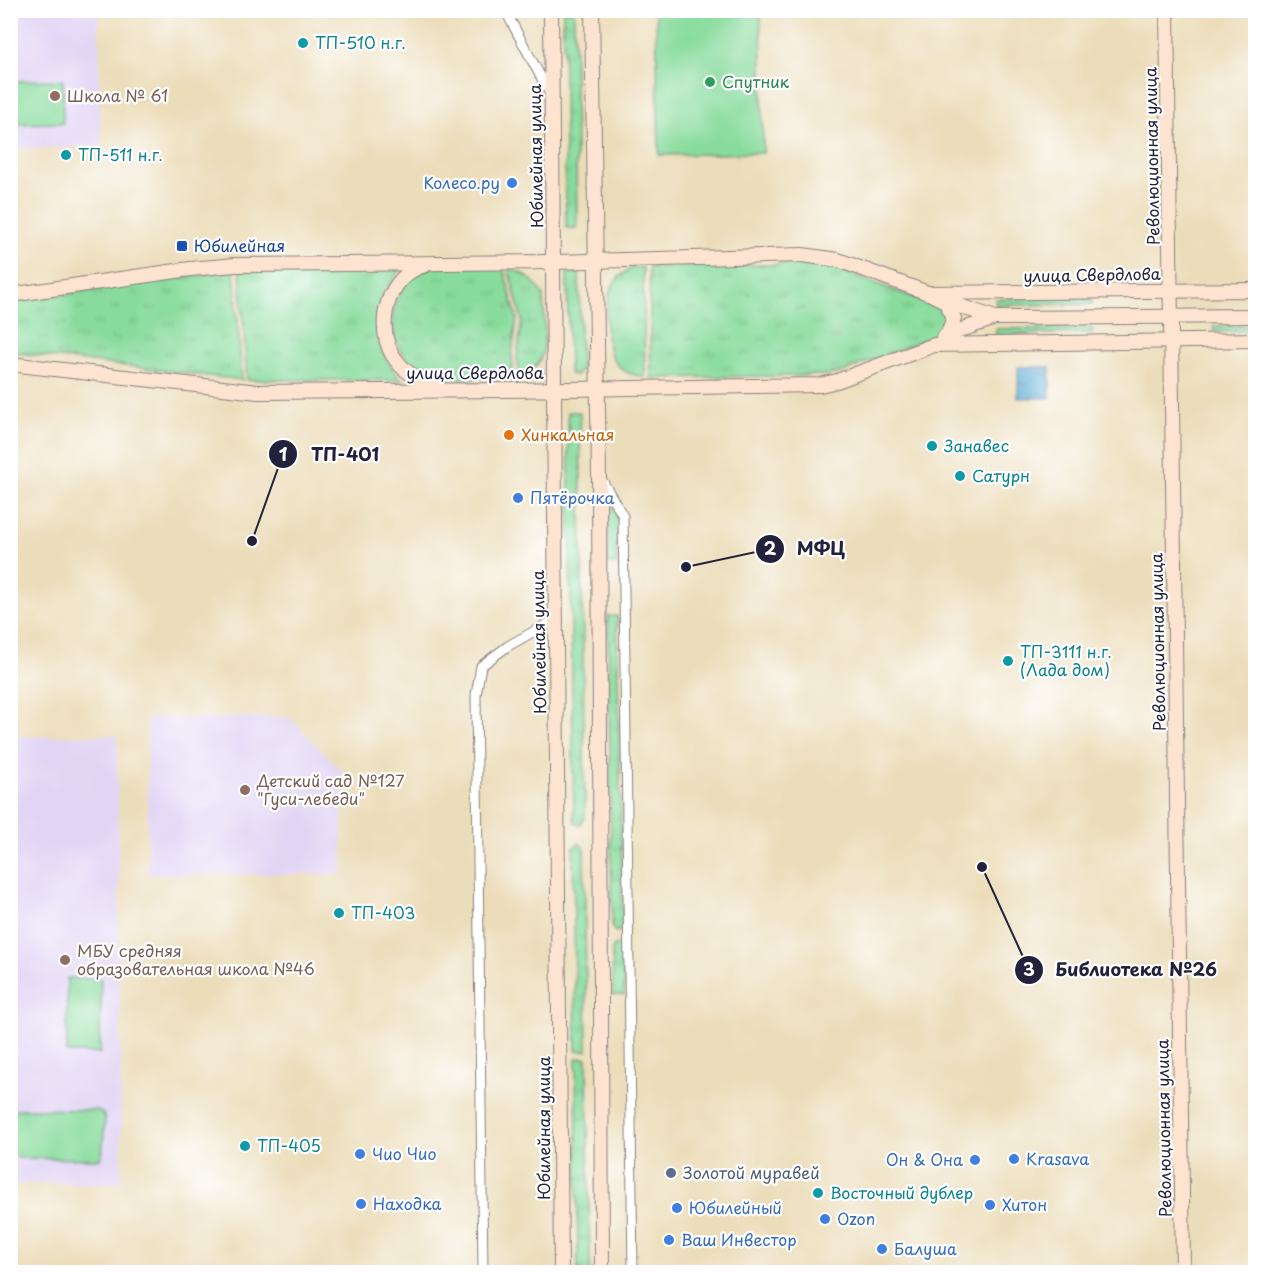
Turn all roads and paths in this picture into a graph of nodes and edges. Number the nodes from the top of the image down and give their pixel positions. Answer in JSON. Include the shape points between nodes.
{"nodes":[{"id":1,"x":505,"y":10,"type":"edge"},
{"id":2,"x":550,"y":10,"type":"edge"},
{"id":3,"x":592,"y":10,"type":"edge"},
{"id":4,"x":1167,"y":10,"type":"edge"},
{"id":5,"x":552,"y":98,"type":"junction"},
{"id":6,"x":596,"y":260,"type":"junction"},
{"id":7,"x":435,"y":262,"type":"junction"},
{"id":8,"x":554,"y":262,"type":"junction"},
{"id":9,"x":1256,"y":290,"type":"edge"},
{"id":10,"x":1171,"y":291,"type":"junction"},
{"id":11,"x":928,"y":293,"type":"junction"},
{"id":12,"x":10,"y":295,"type":"edge"},
{"id":13,"x":945,"y":301,"type":"junction"},
{"id":14,"x":1256,"y":316,"type":"edge"},
{"id":15,"x":1172,"y":317,"type":"junction"},
{"id":16,"x":995,"y":318,"type":"junction"},
{"id":17,"x":947,"y":335,"type":"junction"},
{"id":18,"x":1256,"y":340,"type":"edge"},
{"id":19,"x":1172,"y":341,"type":"junction"},
{"id":20,"x":934,"y":345,"type":"junction"},
{"id":21,"x":10,"y":364,"type":"edge"},
{"id":22,"x":554,"y":389,"type":"junction"},
{"id":23,"x":597,"y":389,"type":"junction"},
{"id":24,"x":446,"y":390,"type":"junction"},
{"id":25,"x":599,"y":475,"type":"junction"},
{"id":26,"x":556,"y":619,"type":"junction"},
{"id":27,"x":483,"y":1272,"type":"edge"},
{"id":28,"x":561,"y":1272,"type":"edge"},
{"id":29,"x":602,"y":1272,"type":"edge"},
{"id":30,"x":633,"y":1272,"type":"edge"},
{"id":31,"x":1183,"y":1272,"type":"edge"}],
"edges":[{"from":1,"to":5,"type":"street"},
{"from":2,"to":5,"type":"main road","name":"Юбилейная улица"},
{"from":3,"to":6,"type":"main road"},
{"from":4,"to":10,"type":"main road","name":"Революционная улица"},
{"from":5,"to":8,"type":"main road","name":"Юбилейная улица"},
{"from":6,"to":8,"type":"main road","name":"улица Свердлова"},
{"from":6,"to":11,"type":"main road","name":"улица Свердлова","via":[[820,256]]},
{"from":6,"to":23,"type":"main road"},
{"from":7,"to":8,"type":"main road","name":"улица Свердлова"},
{"from":7,"to":12,"type":"main road","name":"улица Свердлова","via":[[235,265]]},
{"from":7,"to":24,"type":"main road","via":[[411,270],[400,281],[391,294],[384,330],[395,360],[407,372]]},
{"from":8,"to":22,"type":"main road","name":"Юбилейная улица"},
{"from":9,"to":10,"type":"main road","name":"улица Свердлова"},
{"from":10,"to":11,"type":"main road","name":"улица Свердлова"},
{"from":10,"to":15,"type":"main road","name":"Революционная улица"},
{"from":11,"to":13,"type":"main road","name":"улица Свердлова"},
{"from":13,"to":16,"type":"main road","name":"улица Свердлова"},
{"from":13,"to":17,"type":"main road","via":[[954,318]]},
{"from":14,"to":15,"type":"main road","name":"улица Свердлова"},
{"from":15,"to":16,"type":"main road","name":"улица Свердлова"},
{"from":15,"to":19,"type":"main road","name":"Революционная улица"},
{"from":16,"to":17,"type":"main road","name":"улица Свердлова"},
{"from":17,"to":20,"type":"main road","name":"улица Свердлова"},
{"from":18,"to":19,"type":"main road","name":"улица Свердлова"},
{"from":19,"to":20,"type":"main road","name":"улица Свердлова"},
{"from":19,"to":31,"type":"main road","name":"Революционная улица"},
{"from":20,"to":23,"type":"main road","name":"улица Свердлова","via":[[820,385]]},
{"from":21,"to":24,"type":"main road","name":"улица Свердлова","via":[[258,392]]},
{"from":22,"to":23,"type":"main road","name":"улица Свердлова"},
{"from":22,"to":24,"type":"main road","name":"улица Свердлова"},
{"from":22,"to":26,"type":"main road","name":"Юбилейная улица"},
{"from":23,"to":25,"type":"main road"},
{"from":25,"to":29,"type":"main road"},
{"from":25,"to":30,"type":"street","via":[[623,516]]},
{"from":26,"to":27,"type":"street","via":[[481,666],[476,695]]},
{"from":26,"to":28,"type":"main road","name":"Юбилейная улица"}]}
